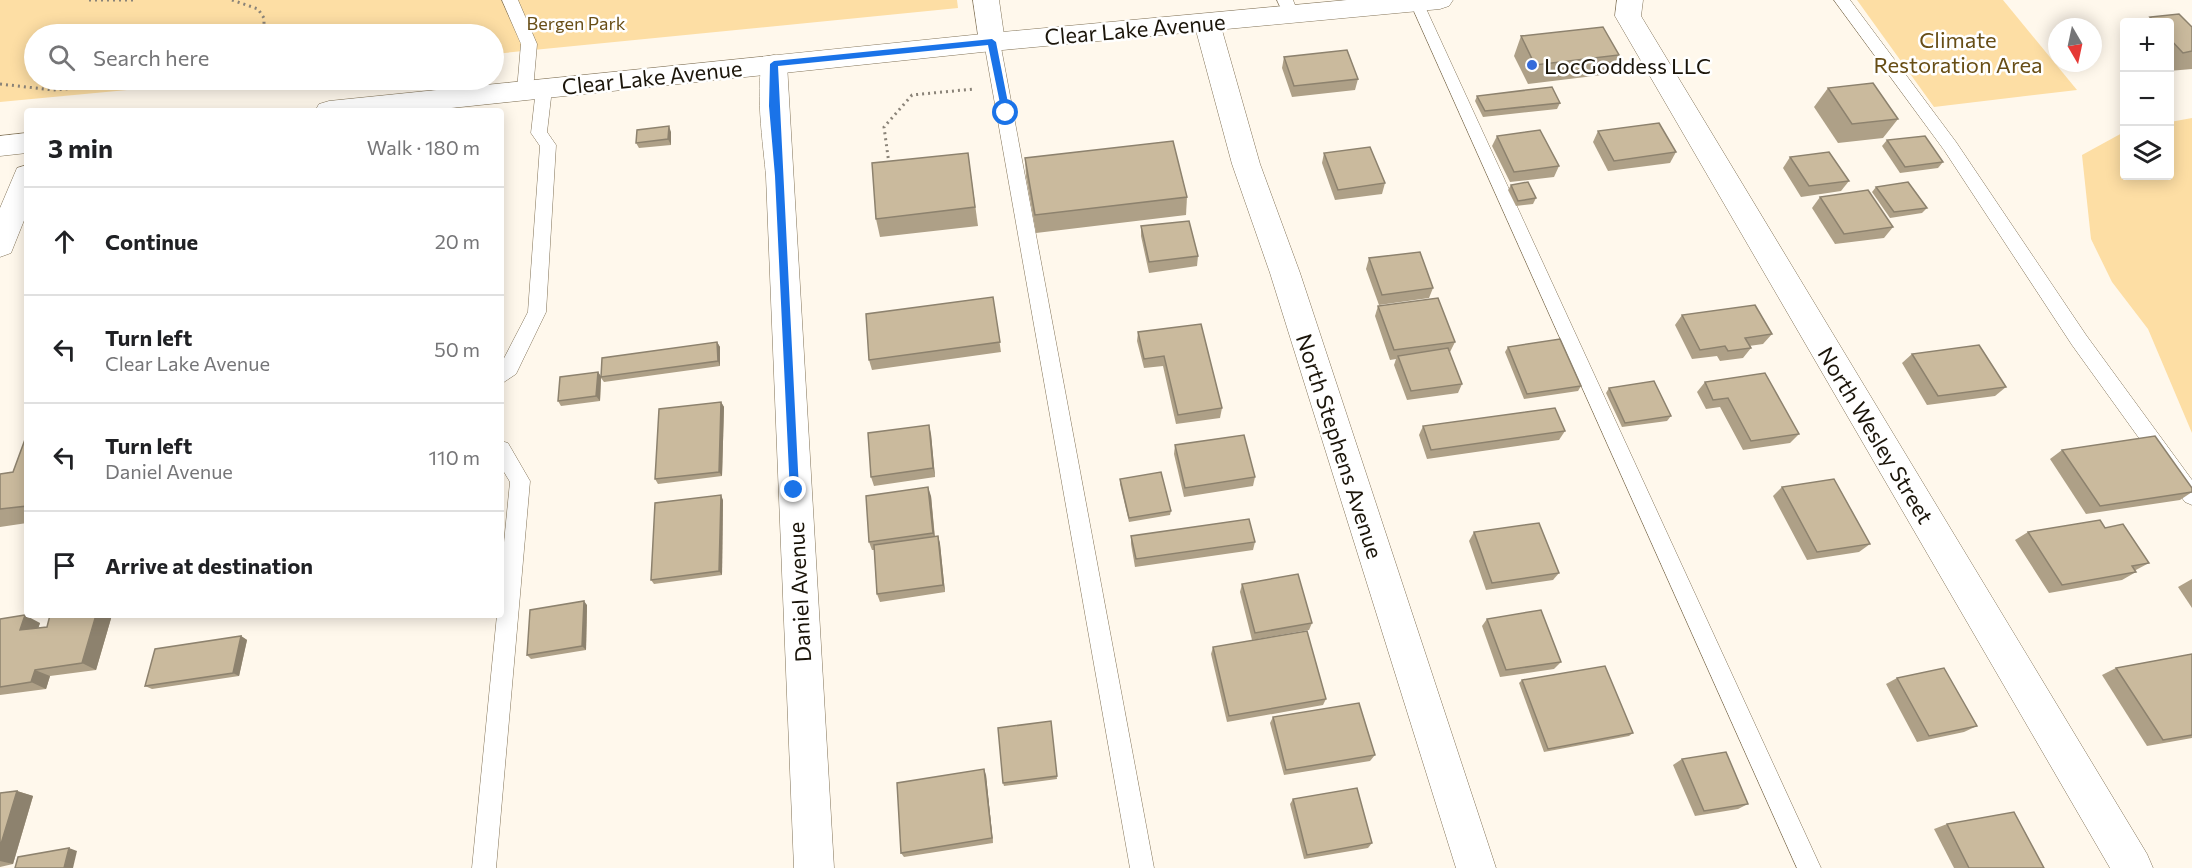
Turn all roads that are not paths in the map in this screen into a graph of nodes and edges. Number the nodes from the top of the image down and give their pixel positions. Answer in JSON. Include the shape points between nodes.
{"nodes":[{"id":1,"x":510,"y":0,"type":"edge"},
{"id":2,"x":986,"y":0,"type":"edge"},
{"id":3,"x":1630,"y":0,"type":"edge"},
{"id":4,"x":1842,"y":0,"type":"edge"},
{"id":5,"x":1427,"y":1,"type":"edge"},
{"id":6,"x":1288,"y":7,"type":"edge"},
{"id":7,"x":1206,"y":23,"type":"junction"},
{"id":8,"x":992,"y":42,"type":"junction"},
{"id":9,"x":774,"y":64,"type":"junction"},
{"id":10,"x":534,"y":89,"type":"junction"},
{"id":11,"x":357,"y":108,"type":"edge"},
{"id":12,"x":24,"y":144,"type":"edge"},
{"id":13,"x":0,"y":146,"type":"edge"},
{"id":14,"x":24,"y":184,"type":"edge"},
{"id":15,"x":0,"y":245,"type":"edge"},
{"id":16,"x":504,"y":373,"type":"edge"},
{"id":17,"x":504,"y":454,"type":"edge"},
{"id":18,"x":2192,"y":496,"type":"edge"},
{"id":19,"x":484,"y":868,"type":"edge"},
{"id":20,"x":814,"y":868,"type":"edge"},
{"id":21,"x":1142,"y":868,"type":"edge"},
{"id":22,"x":1476,"y":868,"type":"edge"},
{"id":23,"x":1809,"y":868,"type":"edge"},
{"id":24,"x":2133,"y":868,"type":"edge"}],
"edges":[{"from":1,"to":10,"type":"lane","via":[[529,44]]},
{"from":2,"to":8,"type":"street"},
{"from":3,"to":24,"type":"street","name":"North Wesley Street","via":[[1628,16]]},
{"from":4,"to":18,"type":"lane","via":[[1950,146],[2079,340]]},
{"from":5,"to":6,"type":"street","name":"Clear Lake Avenue"},
{"from":5,"to":23,"type":"lane"},
{"from":6,"to":7,"type":"street","name":"Clear Lake Avenue"},
{"from":7,"to":8,"type":"street","name":"Clear Lake Avenue"},
{"from":7,"to":22,"type":"street","name":"North Stephens Avenue","via":[[1246,164],[1285,273]]},
{"from":8,"to":9,"type":"street","name":"Clear Lake Avenue"},
{"from":8,"to":21,"type":"lane"},
{"from":9,"to":10,"type":"street","name":"Clear Lake Avenue"},
{"from":9,"to":20,"type":"street","name":"Daniel Avenue"},
{"from":10,"to":11,"type":"street","name":"Clear Lake Avenue"},
{"from":10,"to":16,"type":"lane","via":[[539,133],[548,145],[537,312]]},
{"from":12,"to":13,"type":"street"},
{"from":14,"to":15,"type":"street"},
{"from":17,"to":19,"type":"lane","via":[[520,481]]}]}
